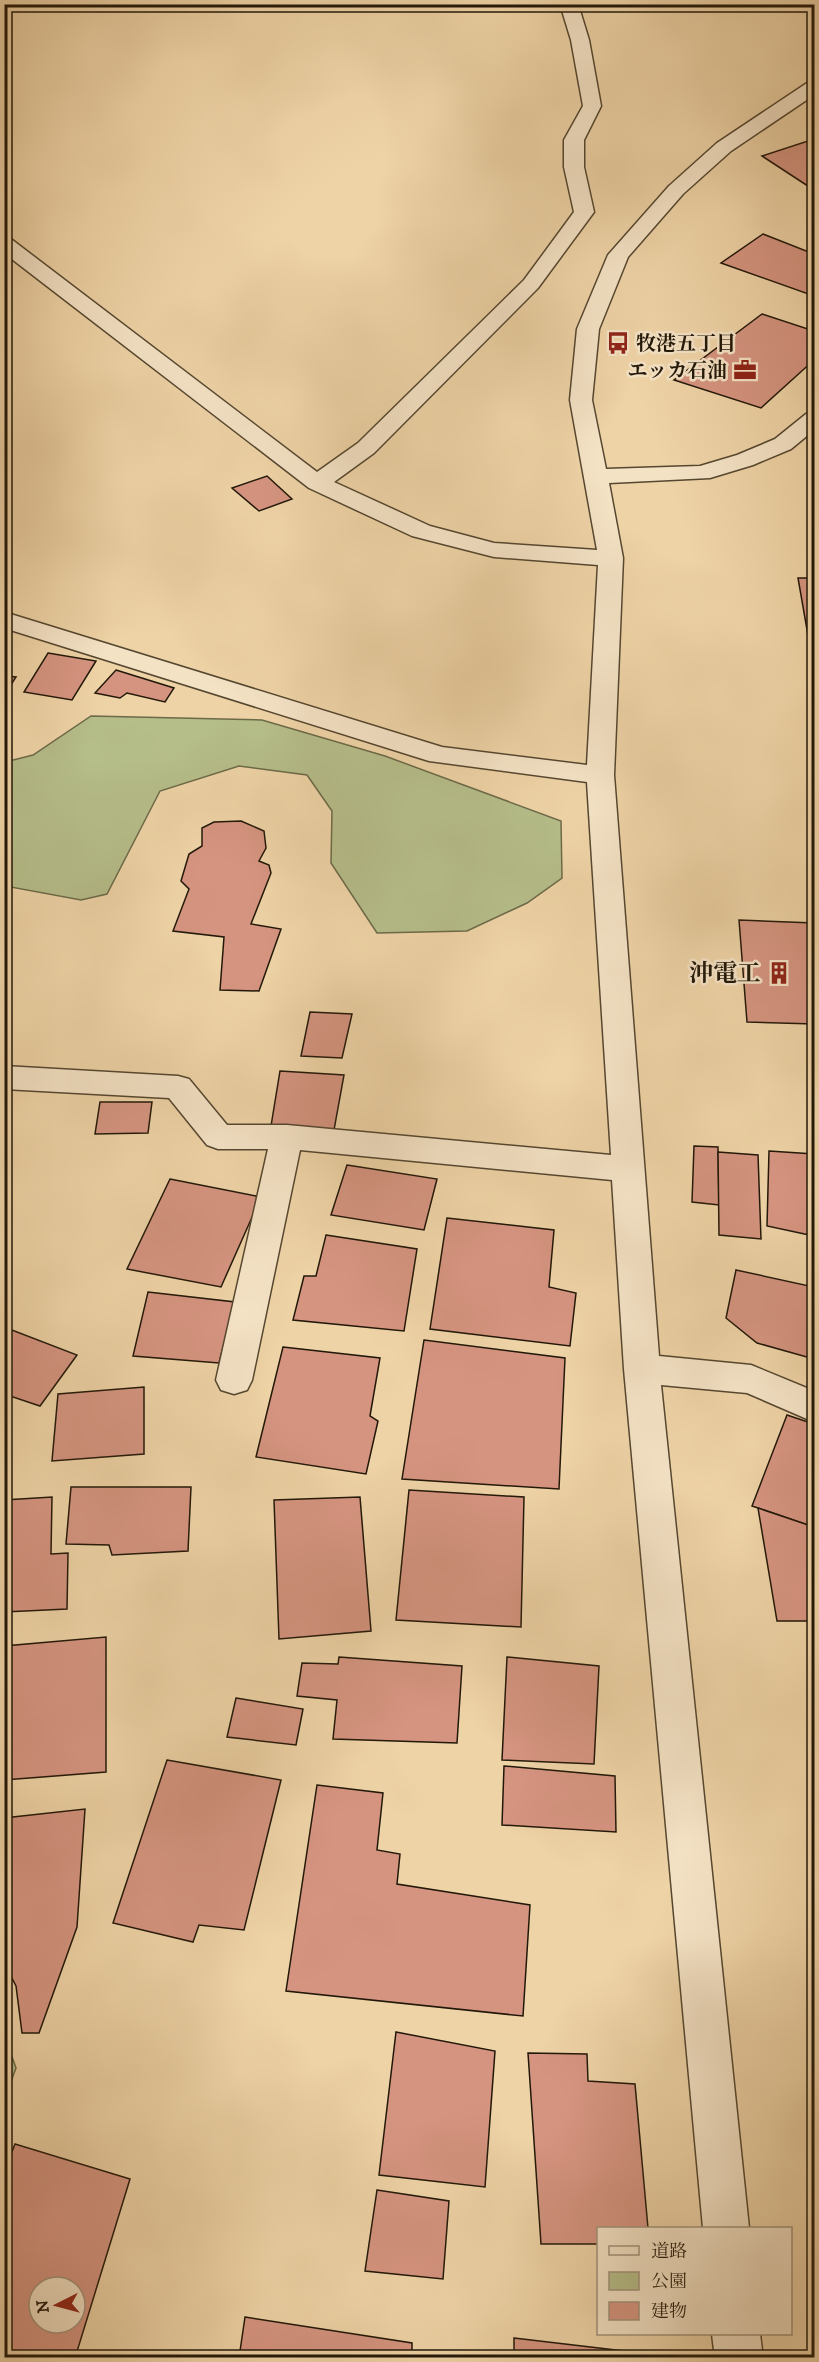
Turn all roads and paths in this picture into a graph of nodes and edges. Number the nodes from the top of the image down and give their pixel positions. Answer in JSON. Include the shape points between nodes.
{"nodes":[{"id":1,"x":568,"y":4,"type":"edge"},
{"id":2,"x":814,"y":87,"type":"edge"},
{"id":3,"x":4,"y":243,"type":"edge"},
{"id":4,"x":814,"y":419,"type":"edge"},
{"id":5,"x":596,"y":476,"type":"junction"},
{"id":6,"x":318,"y":483,"type":"junction"},
{"id":7,"x":611,"y":558,"type":"junction"},
{"id":8,"x":4,"y":620,"type":"edge"},
{"id":9,"x":600,"y":775,"type":"junction"},
{"id":10,"x":4,"y":1077,"type":"edge"},
{"id":11,"x":286,"y":1137,"type":"junction"},
{"id":12,"x":628,"y":1169,"type":"junction"},
{"id":13,"x":642,"y":1369,"type":"junction"},
{"id":14,"x":234,"y":1380,"type":"dead end"},
{"id":15,"x":814,"y":1407,"type":"edge"},
{"id":16,"x":726,"y":2227,"type":"edge"},
{"id":17,"x":736,"y":2335,"type":"edge"},
{"id":18,"x":739,"y":2358,"type":"edge"}],
"edges":[{"from":1,"to":6,"type":"street","via":[[580,40],[592,106],[574,140],[574,167],[584,212],[531,284],[366,448]]},
{"from":2,"to":5,"type":"street","via":[[724,147],[676,190],[618,255],[588,329],[581,400]]},
{"from":3,"to":6,"type":"street"},
{"from":4,"to":5,"type":"street","via":[[783,444],[702,473]]},
{"from":5,"to":7,"type":"street"},
{"from":6,"to":7,"type":"street","via":[[421,531],[494,550]]},
{"from":7,"to":9,"type":"street"},
{"from":8,"to":9,"type":"street","via":[[439,755]]},
{"from":9,"to":12,"type":"street"},
{"from":10,"to":11,"type":"street","via":[[178,1087],[218,1137]]},
{"from":11,"to":12,"type":"street"},
{"from":11,"to":14,"type":"street"},
{"from":12,"to":13,"type":"street"},
{"from":13,"to":15,"type":"street","via":[[751,1379]]},
{"from":13,"to":16,"type":"street"},
{"from":17,"to":18,"type":"street"}]}
